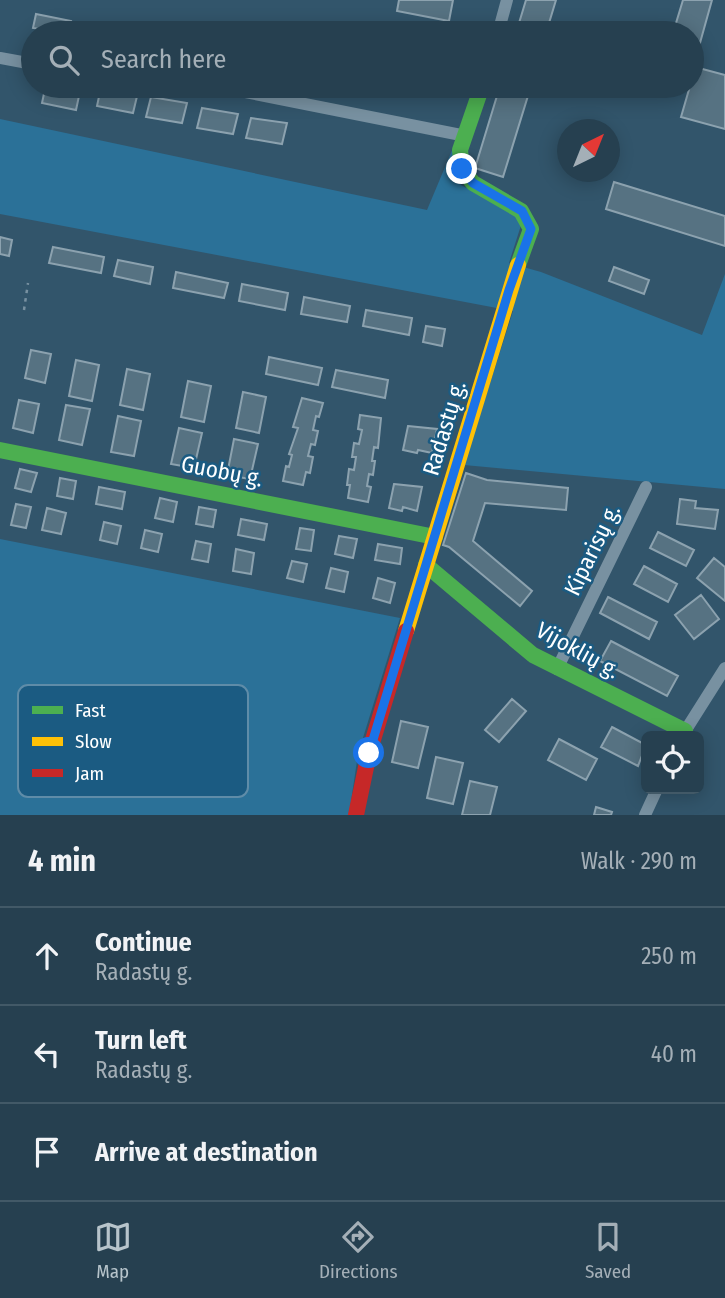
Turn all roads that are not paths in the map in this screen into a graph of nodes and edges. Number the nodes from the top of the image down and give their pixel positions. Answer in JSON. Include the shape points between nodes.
{"nodes":[{"id":1,"x":508,"y":0,"type":"edge"},
{"id":2,"x":502,"y":21,"type":"edge"},
{"id":3,"x":0,"y":58,"type":"edge"},
{"id":4,"x":21,"y":62,"type":"edge"},
{"id":5,"x":275,"y":98,"type":"edge"},
{"id":6,"x":478,"y":98,"type":"edge"},
{"id":7,"x":466,"y":136,"type":"junction"},
{"id":8,"x":0,"y":450,"type":"edge"},
{"id":9,"x":646,"y":487,"type":"dead end"},
{"id":10,"x":435,"y":537,"type":"junction"},
{"id":11,"x":426,"y":565,"type":"junction"},
{"id":12,"x":725,"y":668,"type":"edge"},
{"id":13,"x":557,"y":669,"type":"junction"},
{"id":14,"x":680,"y":731,"type":"edge"},
{"id":15,"x":685,"y":731,"type":"edge"},
{"id":16,"x":655,"y":794,"type":"edge"},
{"id":17,"x":356,"y":815,"type":"edge"},
{"id":18,"x":645,"y":815,"type":"edge"}],
"edges":[{"from":1,"to":2,"type":"street"},
{"from":3,"to":4,"type":"street"},
{"from":5,"to":7,"type":"street"},
{"from":6,"to":7,"type":"street","name":"Radastų g."},
{"from":7,"to":10,"type":"street","name":"Radastų g.","via":[[460,150],[462,169],[473,183],[522,211],[531,229]]},
{"from":8,"to":10,"type":"street","name":"Guobų g."},
{"from":9,"to":13,"type":"street","name":"Kiparisų g."},
{"from":10,"to":11,"type":"street","name":"Radastų g."},
{"from":11,"to":13,"type":"street","name":"Vijoklių g.","via":[[533,655]]},
{"from":11,"to":17,"type":"street","name":"Radastų g.","via":[[369,753]]},
{"from":12,"to":15,"type":"street"},
{"from":13,"to":14,"type":"street","name":"Vijoklių g."},
{"from":16,"to":18,"type":"street"}]}
